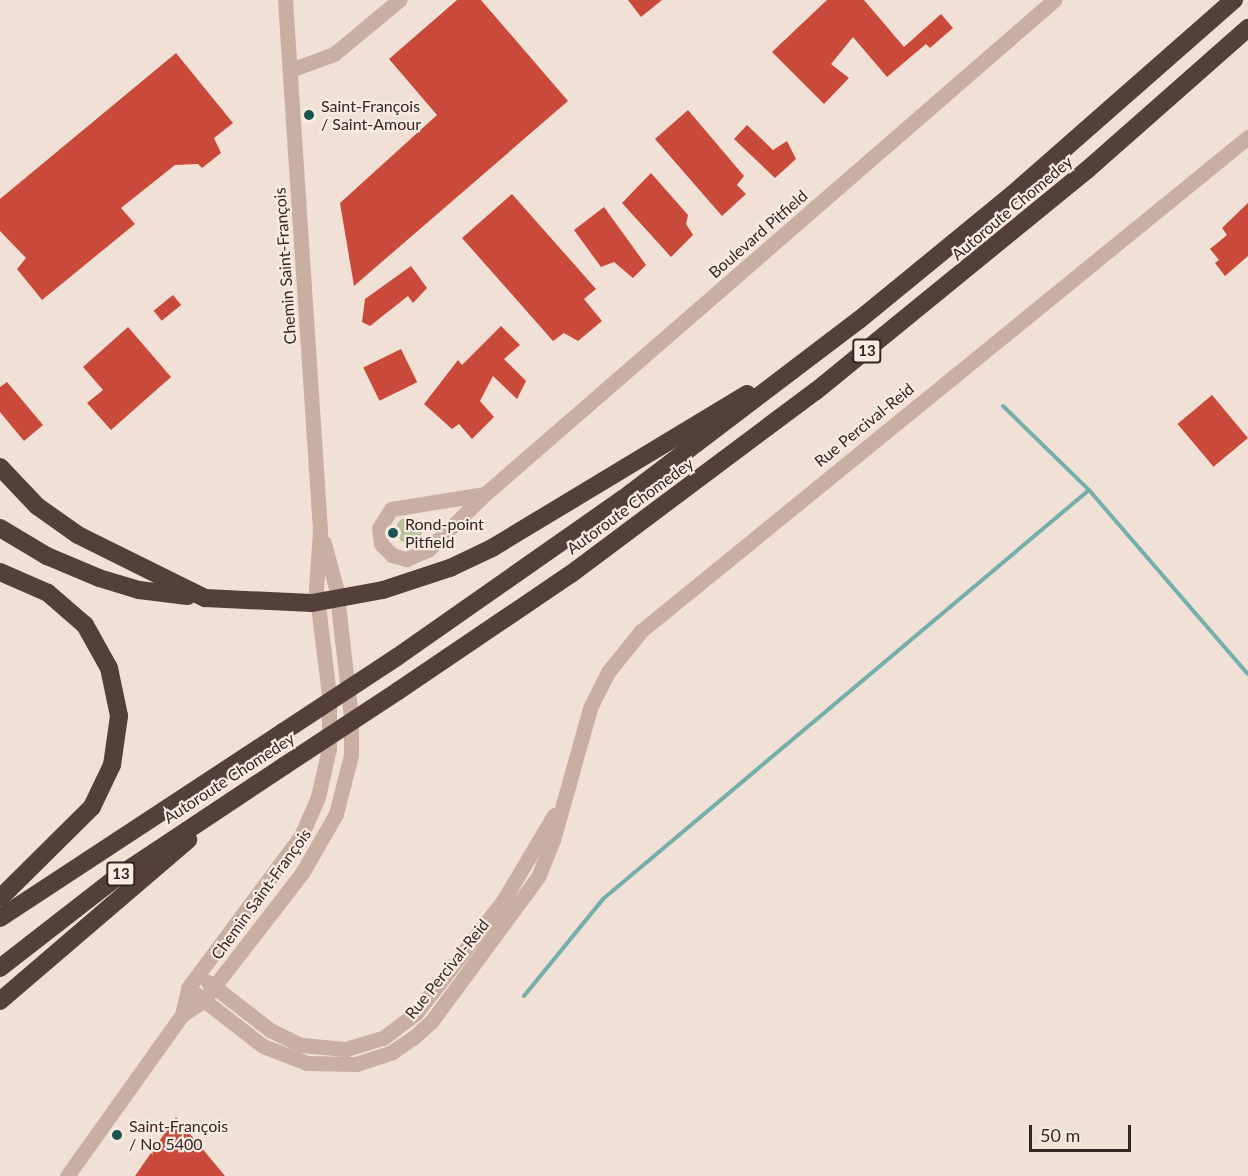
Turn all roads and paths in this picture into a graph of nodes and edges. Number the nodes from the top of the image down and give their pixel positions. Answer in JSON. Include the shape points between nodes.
{"nodes":[{"id":1,"x":285,"y":0,"type":"edge"},
{"id":2,"x":399,"y":0,"type":"edge"},
{"id":3,"x":1054,"y":0,"type":"edge"},
{"id":4,"x":1234,"y":0,"type":"edge"},
{"id":5,"x":1248,"y":28,"type":"edge"},
{"id":6,"x":290,"y":70,"type":"junction"},
{"id":7,"x":1248,"y":137,"type":"edge"},
{"id":8,"x":816,"y":353,"type":"junction"},
{"id":9,"x":0,"y":467,"type":"edge"},
{"id":10,"x":485,"y":494,"type":"junction"},
{"id":11,"x":0,"y":528,"type":"edge"},
{"id":12,"x":320,"y":530,"type":"junction"},
{"id":13,"x":0,"y":572,"type":"edge"},
{"id":14,"x":205,"y":598,"type":"junction"},
{"id":15,"x":567,"y":788,"type":"junction"},
{"id":16,"x":249,"y":789,"type":"junction"},
{"id":17,"x":0,"y":898,"type":"edge"},
{"id":18,"x":0,"y":918,"type":"edge"},
{"id":19,"x":0,"y":968,"type":"edge"},
{"id":20,"x":198,"y":974,"type":"junction"},
{"id":21,"x":214,"y":987,"type":"junction"},
{"id":22,"x":188,"y":988,"type":"junction"},
{"id":23,"x":0,"y":1001,"type":"edge"},
{"id":24,"x":203,"y":1001,"type":"junction"},
{"id":25,"x":182,"y":1015,"type":"junction"},
{"id":26,"x":67,"y":1176,"type":"edge"}],
"edges":[{"from":1,"to":6,"type":"street","name":"Chemin Saint-François"},
{"from":2,"to":6,"type":"street","via":[[334,54]]},
{"from":3,"to":10,"type":"street","name":"Boulevard Pitfield"},
{"from":4,"to":8,"type":"highway","name":"Autoroute Chomedey","number":"13","via":[[1014,193]]},
{"from":5,"to":16,"type":"highway","name":"Autoroute Chomedey","number":"13","bridge":true,"via":[[1088,170],[816,391],[563,580]]},
{"from":6,"to":12,"type":"street","name":"Chemin Saint-François"},
{"from":7,"to":15,"type":"street","name":"Rue Percival-Reid","via":[[649,623],[624,650],[595,697]]},
{"from":8,"to":14,"type":"highway","bridge":true,"via":[[492,548],[450,568],[383,590],[312,603]]},
{"from":8,"to":18,"type":"highway","name":"Autoroute Chomedey","number":"13","bridge":true,"via":[[590,523],[397,657]]},
{"from":9,"to":14,"type":"highway","via":[[37,506],[78,535]]},
{"from":10,"to":10,"type":"street","name":"Boulevard Pitfield","via":[[391,509],[379,528],[381,544],[399,557],[421,554]]},
{"from":11,"to":14,"type":"highway","via":[[47,556],[99,578],[139,590]]},
{"from":12,"to":20,"type":"street","name":"Chemin Saint-François","via":[[316,589],[331,730],[324,778],[311,817],[290,854]]},
{"from":12,"to":21,"type":"street","name":"Chemin Saint-François","via":[[336,588],[346,659],[352,735],[348,775],[336,814],[316,854]]},
{"from":13,"to":17,"type":"highway","via":[[48,593],[85,625],[109,668],[119,716],[112,765],[92,807]]},
{"from":15,"to":21,"type":"street","name":"Rue Percival-Reid","via":[[539,844],[503,901],[424,1004],[393,1032],[346,1048],[301,1045],[270,1030]]},
{"from":15,"to":24,"type":"street","name":"Rue Percival-Reid","via":[[553,840],[530,892],[431,1022],[403,1046],[356,1064],[307,1063],[263,1046]]},
{"from":16,"to":19,"type":"highway","name":"Autoroute Chomedey","number":"13","via":[[117,877]]},
{"from":16,"to":23,"type":"highway"},
{"from":20,"to":21,"type":"street","name":"Rue Percival-Reid"},
{"from":20,"to":22,"type":"street","name":"Chemin Saint-François"},
{"from":21,"to":24,"type":"street","name":"Chemin Saint-François"},
{"from":22,"to":24,"type":"street","name":"Rue Percival-Reid"},
{"from":22,"to":25,"type":"street","name":"Chemin Saint-François"},
{"from":24,"to":25,"type":"street","name":"Chemin Saint-François"},
{"from":25,"to":26,"type":"street","name":"Chemin Saint-François"}]}
